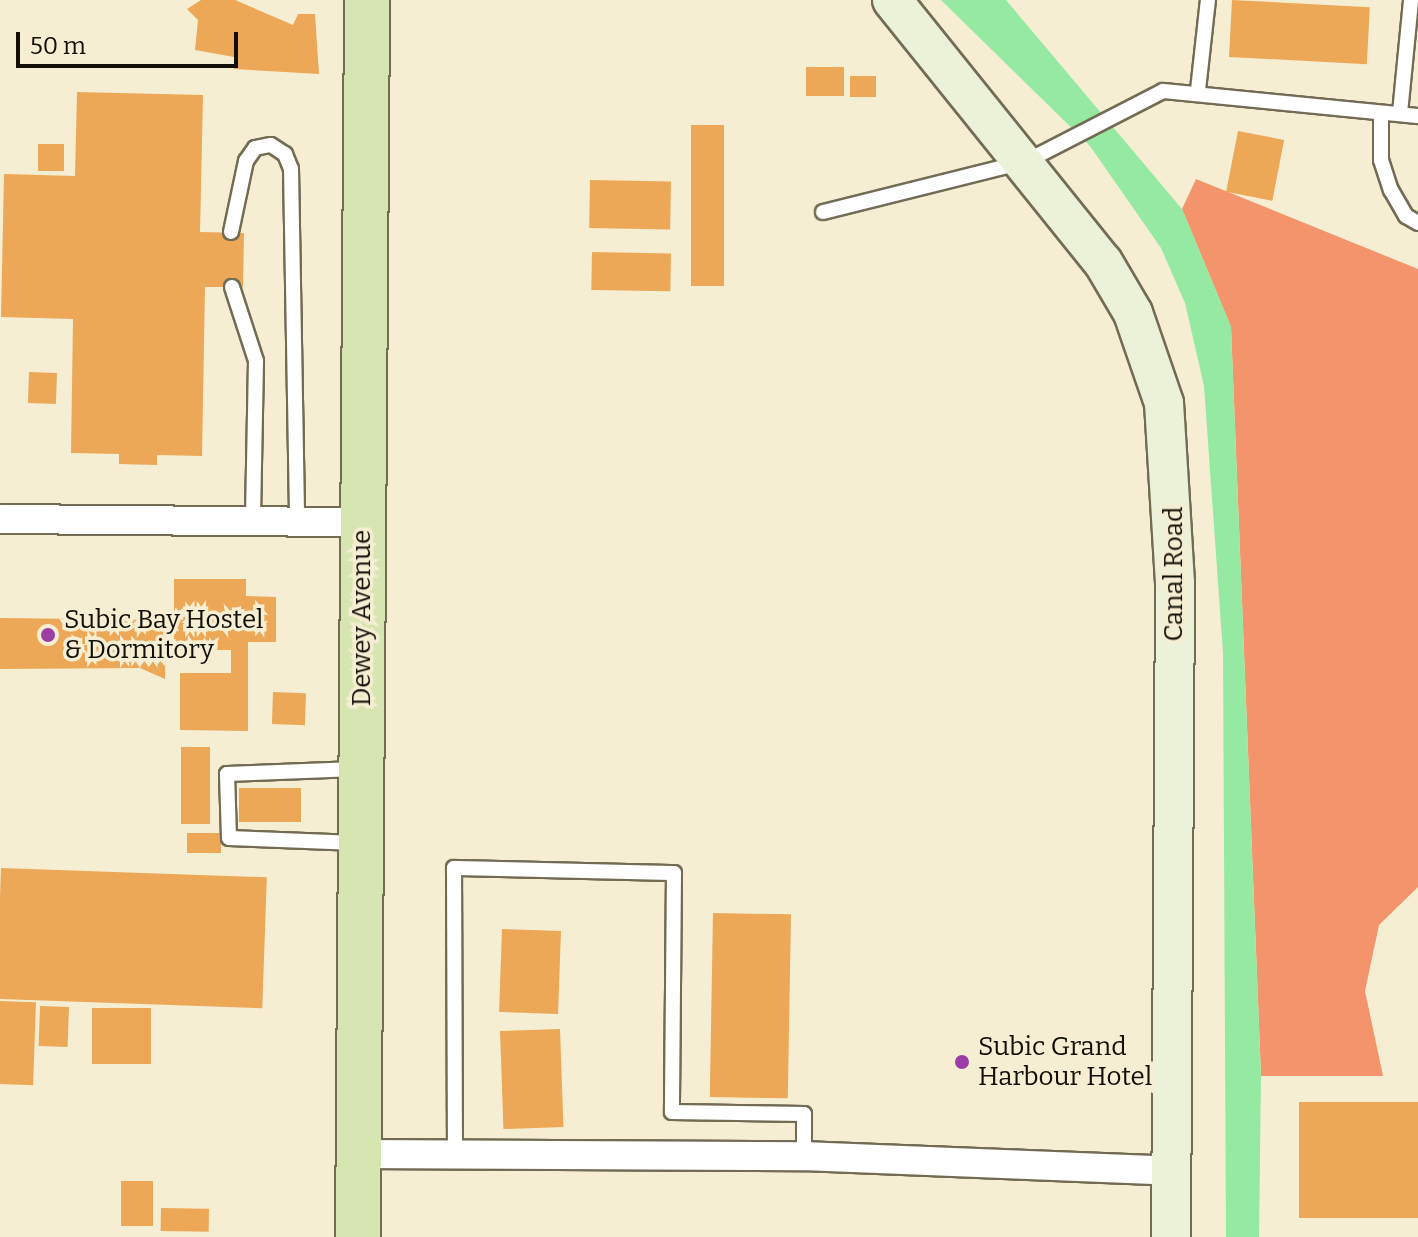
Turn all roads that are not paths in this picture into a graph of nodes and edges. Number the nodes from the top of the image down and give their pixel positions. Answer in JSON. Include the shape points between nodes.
{"nodes":[{"id":1,"x":367,"y":0,"type":"edge"},
{"id":2,"x":892,"y":0,"type":"edge"},
{"id":3,"x":1208,"y":0,"type":"edge"},
{"id":4,"x":1411,"y":0,"type":"edge"},
{"id":5,"x":1198,"y":90,"type":"junction"},
{"id":6,"x":1381,"y":113,"type":"junction"},
{"id":7,"x":1400,"y":113,"type":"junction"},
{"id":8,"x":1418,"y":116,"type":"edge"},
{"id":9,"x":1044,"y":154,"type":"junction"},
{"id":10,"x":823,"y":212,"type":"dead end"},
{"id":11,"x":1418,"y":223,"type":"edge"},
{"id":12,"x":231,"y":232,"type":"dead end"},
{"id":13,"x":232,"y":287,"type":"dead end"},
{"id":14,"x":0,"y":519,"type":"edge"},
{"id":15,"x":253,"y":521,"type":"junction"},
{"id":16,"x":297,"y":522,"type":"junction"},
{"id":17,"x":362,"y":522,"type":"junction"},
{"id":18,"x":361,"y":769,"type":"junction"},
{"id":19,"x":360,"y":843,"type":"junction"},
{"id":20,"x":358,"y":1154,"type":"junction"},
{"id":21,"x":455,"y":1154,"type":"junction"},
{"id":22,"x":804,"y":1156,"type":"junction"},
{"id":23,"x":1171,"y":1171,"type":"junction"},
{"id":24,"x":358,"y":1237,"type":"edge"},
{"id":25,"x":1171,"y":1237,"type":"edge"}],
"edges":[{"from":1,"to":17,"type":"main road","name":"Dewey Avenue"},
{"from":2,"to":9,"type":"main road","name":"Canal Road"},
{"from":3,"to":5,"type":"lane"},
{"from":4,"to":7,"type":"lane"},
{"from":5,"to":6,"type":"lane"},
{"from":5,"to":9,"type":"lane","via":[[1163,91]]},
{"from":6,"to":7,"type":"lane"},
{"from":6,"to":11,"type":"lane","via":[[1381,160],[1391,190],[1406,216]]},
{"from":7,"to":8,"type":"lane"},
{"from":9,"to":10,"type":"lane"},
{"from":9,"to":23,"type":"main road","name":"Canal Road","via":[[1127,301],[1150,356],[1171,439]]},
{"from":12,"to":16,"type":"lane","via":[[246,161],[255,148],[271,145],[285,154],[291,169]]},
{"from":13,"to":15,"type":"lane","via":[[256,361]]},
{"from":14,"to":15,"type":"street"},
{"from":15,"to":16,"type":"street"},
{"from":16,"to":17,"type":"street"},
{"from":17,"to":18,"type":"main road","name":"Dewey Avenue"},
{"from":18,"to":19,"type":"main road","name":"Dewey Avenue"},
{"from":18,"to":19,"type":"lane","via":[[227,774],[229,838]]},
{"from":19,"to":20,"type":"main road","name":"Dewey Avenue"},
{"from":20,"to":21,"type":"street"},
{"from":20,"to":24,"type":"main road","name":"Dewey Avenue"},
{"from":21,"to":22,"type":"street"},
{"from":21,"to":22,"type":"lane","via":[[454,868],[674,873],[672,1112],[804,1114]]},
{"from":22,"to":23,"type":"street"},
{"from":23,"to":25,"type":"main road","name":"Canal Road"}]}
